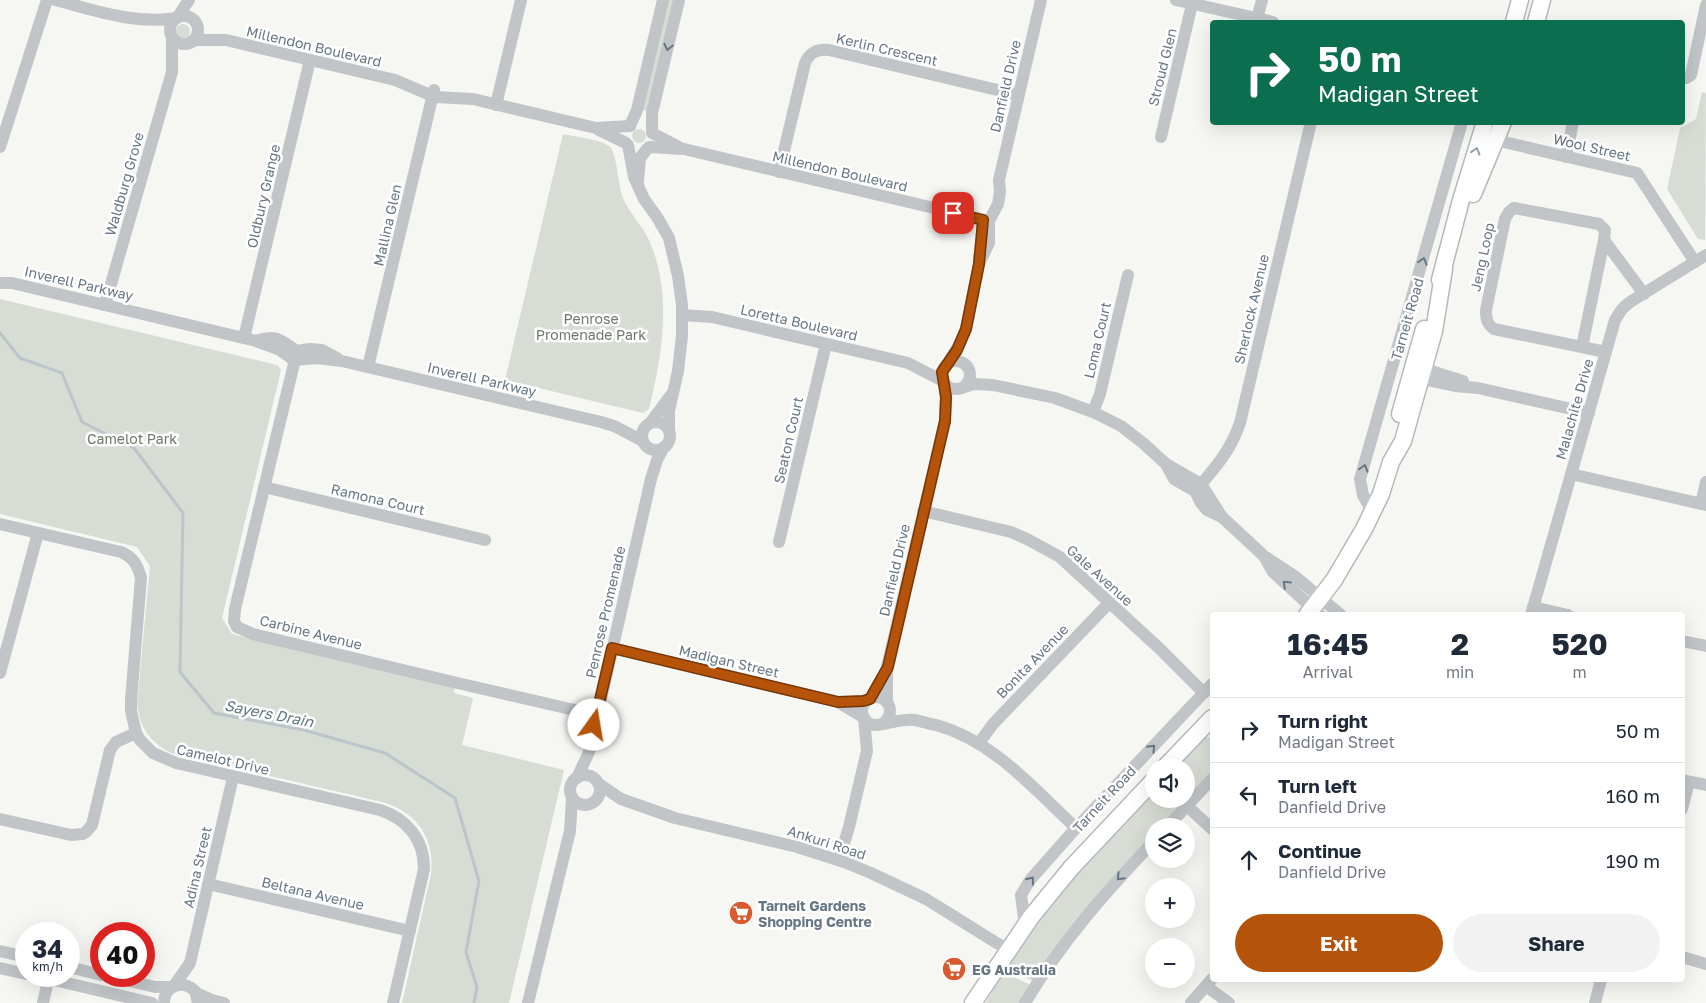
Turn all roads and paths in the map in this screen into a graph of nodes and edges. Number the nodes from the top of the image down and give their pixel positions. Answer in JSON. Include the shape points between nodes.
{"nodes":[{"id":1,"x":47,"y":0,"type":"edge"},
{"id":2,"x":56,"y":0,"type":"edge"},
{"id":3,"x":189,"y":0,"type":"edge"},
{"id":4,"x":194,"y":0,"type":"edge"},
{"id":5,"x":521,"y":0,"type":"edge"},
{"id":6,"x":663,"y":0,"type":"edge"},
{"id":7,"x":679,"y":0,"type":"edge"},
{"id":8,"x":1041,"y":0,"type":"edge"},
{"id":9,"x":1262,"y":0,"type":"edge"},
{"id":10,"x":1520,"y":0,"type":"edge"},
{"id":11,"x":1542,"y":0,"type":"edge"},
{"id":12,"x":1184,"y":1,"type":"edge"},
{"id":13,"x":1706,"y":5,"type":"edge"},
{"id":14,"x":177,"y":18,"type":"junction"},
{"id":15,"x":1258,"y":19,"type":"junction"},
{"id":16,"x":138,"y":20,"type":"junction"},
{"id":17,"x":1263,"y":20,"type":"edge"},
{"id":18,"x":1515,"y":20,"type":"edge"},
{"id":19,"x":1537,"y":20,"type":"edge"},
{"id":20,"x":194,"y":21,"type":"junction"},
{"id":21,"x":172,"y":38,"type":"junction"},
{"id":22,"x":226,"y":40,"type":"junction"},
{"id":23,"x":191,"y":42,"type":"junction"},
{"id":24,"x":310,"y":60,"type":"junction"},
{"id":25,"x":172,"y":72,"type":"junction"},
{"id":26,"x":1685,"y":78,"type":"edge"},
{"id":27,"x":434,"y":93,"type":"junction"},
{"id":28,"x":1018,"y":95,"type":"junction"},
{"id":29,"x":496,"y":105,"type":"junction"},
{"id":30,"x":5,"y":112,"type":"edge"},
{"id":31,"x":1310,"y":125,"type":"edge"},
{"id":32,"x":1461,"y":125,"type":"edge"},
{"id":33,"x":1484,"y":125,"type":"edge"},
{"id":34,"x":1502,"y":125,"type":"edge"},
{"id":35,"x":1573,"y":125,"type":"edge"},
{"id":36,"x":630,"y":126,"type":"junction"},
{"id":37,"x":596,"y":128,"type":"junction"},
{"id":38,"x":652,"y":132,"type":"junction"},
{"id":39,"x":1161,"y":137,"type":"dead end"},
{"id":40,"x":1496,"y":140,"type":"junction"},
{"id":41,"x":627,"y":144,"type":"junction"},
{"id":42,"x":0,"y":147,"type":"edge"},
{"id":43,"x":648,"y":148,"type":"junction"},
{"id":44,"x":684,"y":149,"type":"junction"},
{"id":45,"x":1566,"y":157,"type":"junction"},
{"id":46,"x":779,"y":172,"type":"junction"},
{"id":47,"x":638,"y":184,"type":"junction"},
{"id":48,"x":986,"y":221,"type":"junction"},
{"id":49,"x":1604,"y":240,"type":"junction"},
{"id":50,"x":1449,"y":249,"type":"junction"},
{"id":51,"x":1706,"y":255,"type":"edge"},
{"id":52,"x":1695,"y":262,"type":"junction"},
{"id":53,"x":0,"y":274,"type":"edge"},
{"id":54,"x":1128,"y":275,"type":"dead end"},
{"id":55,"x":6,"y":283,"type":"edge"},
{"id":56,"x":1644,"y":294,"type":"junction"},
{"id":57,"x":105,"y":305,"type":"junction"},
{"id":58,"x":682,"y":315,"type":"junction"},
{"id":59,"x":966,"y":329,"type":"junction"},
{"id":60,"x":250,"y":339,"type":"junction"},
{"id":61,"x":826,"y":344,"type":"junction"},
{"id":62,"x":1582,"y":347,"type":"junction"},
{"id":63,"x":1606,"y":352,"type":"junction"},
{"id":64,"x":296,"y":355,"type":"junction"},
{"id":65,"x":908,"y":363,"type":"junction"},
{"id":66,"x":948,"y":363,"type":"junction"},
{"id":67,"x":368,"y":367,"type":"junction"},
{"id":68,"x":967,"y":367,"type":"junction"},
{"id":69,"x":1417,"y":373,"type":"junction"},
{"id":70,"x":943,"y":382,"type":"junction"},
{"id":71,"x":963,"y":387,"type":"junction"},
{"id":72,"x":1007,"y":387,"type":"junction"},
{"id":73,"x":672,"y":394,"type":"junction"},
{"id":74,"x":1093,"y":412,"type":"junction"},
{"id":75,"x":1589,"y":413,"type":"junction"},
{"id":76,"x":945,"y":421,"type":"junction"},
{"id":77,"x":649,"y":423,"type":"junction"},
{"id":78,"x":614,"y":426,"type":"junction"},
{"id":79,"x":669,"y":430,"type":"junction"},
{"id":80,"x":644,"y":443,"type":"junction"},
{"id":81,"x":664,"y":447,"type":"junction"},
{"id":82,"x":1572,"y":474,"type":"junction"},
{"id":83,"x":652,"y":479,"type":"junction"},
{"id":84,"x":1706,"y":482,"type":"edge"},
{"id":85,"x":264,"y":487,"type":"junction"},
{"id":86,"x":1198,"y":488,"type":"junction"},
{"id":87,"x":1704,"y":504,"type":"edge"},
{"id":88,"x":923,"y":511,"type":"junction"},
{"id":89,"x":1373,"y":513,"type":"junction"},
{"id":90,"x":0,"y":524,"type":"edge"},
{"id":91,"x":38,"y":533,"type":"junction"},
{"id":92,"x":485,"y":540,"type":"dead end"},
{"id":93,"x":779,"y":542,"type":"dead end"},
{"id":94,"x":1109,"y":603,"type":"junction"},
{"id":95,"x":1315,"y":609,"type":"edge"},
{"id":96,"x":1532,"y":611,"type":"edge"},
{"id":97,"x":1328,"y":612,"type":"edge"},
{"id":98,"x":1685,"y":642,"type":"edge"},
{"id":99,"x":1706,"y":646,"type":"edge"},
{"id":100,"x":612,"y":648,"type":"junction"},
{"id":101,"x":888,"y":667,"type":"junction"},
{"id":102,"x":0,"y":673,"type":"edge"},
{"id":103,"x":1208,"y":689,"type":"edge"},
{"id":104,"x":868,"y":699,"type":"junction"},
{"id":105,"x":838,"y":702,"type":"junction"},
{"id":106,"x":887,"y":702,"type":"junction"},
{"id":107,"x":596,"y":715,"type":"junction"},
{"id":108,"x":864,"y":718,"type":"junction"},
{"id":109,"x":915,"y":720,"type":"junction"},
{"id":110,"x":1210,"y":720,"type":"edge"},
{"id":111,"x":883,"y":724,"type":"junction"},
{"id":112,"x":136,"y":733,"type":"junction"},
{"id":113,"x":979,"y":743,"type":"junction"},
{"id":114,"x":867,"y":751,"type":"junction"},
{"id":115,"x":589,"y":752,"type":"junction"},
{"id":116,"x":1174,"y":758,"type":"edge"},
{"id":117,"x":233,"y":777,"type":"junction"},
{"id":118,"x":577,"y":778,"type":"junction"},
{"id":119,"x":1210,"y":781,"type":"edge"},
{"id":120,"x":1686,"y":781,"type":"edge"},
{"id":121,"x":598,"y":783,"type":"junction"},
{"id":122,"x":1706,"y":785,"type":"edge"},
{"id":123,"x":1145,"y":790,"type":"edge"},
{"id":124,"x":1195,"y":797,"type":"edge"},
{"id":125,"x":572,"y":798,"type":"junction"},
{"id":126,"x":621,"y":799,"type":"junction"},
{"id":127,"x":593,"y":803,"type":"junction"},
{"id":128,"x":1185,"y":808,"type":"edge"},
{"id":129,"x":1189,"y":808,"type":"edge"},
{"id":130,"x":1176,"y":818,"type":"edge"},
{"id":131,"x":0,"y":819,"type":"edge"},
{"id":132,"x":1210,"y":827,"type":"edge"},
{"id":133,"x":1076,"y":828,"type":"junction"},
{"id":134,"x":570,"y":831,"type":"junction"},
{"id":135,"x":1145,"y":851,"type":"edge"},
{"id":136,"x":839,"y":860,"type":"junction"},
{"id":137,"x":208,"y":884,"type":"junction"},
{"id":138,"x":1025,"y":926,"type":"junction"},
{"id":139,"x":410,"y":931,"type":"junction"},
{"id":140,"x":1008,"y":950,"type":"junction"},
{"id":141,"x":0,"y":951,"type":"edge"},
{"id":142,"x":15,"y":954,"type":"edge"},
{"id":143,"x":1685,"y":958,"type":"edge"},
{"id":144,"x":190,"y":963,"type":"junction"},
{"id":145,"x":1706,"y":964,"type":"edge"},
{"id":146,"x":0,"y":968,"type":"edge"},
{"id":147,"x":15,"y":971,"type":"edge"},
{"id":148,"x":1209,"y":982,"type":"edge"},
{"id":149,"x":1601,"y":982,"type":"edge"},
{"id":150,"x":80,"y":986,"type":"edge"},
{"id":151,"x":173,"y":986,"type":"junction"},
{"id":152,"x":44,"y":987,"type":"edge"},
{"id":153,"x":155,"y":987,"type":"edge"},
{"id":154,"x":196,"y":996,"type":"edge"},
{"id":155,"x":43,"y":1003,"type":"edge"},
{"id":156,"x":152,"y":1003,"type":"edge"},
{"id":157,"x":164,"y":1003,"type":"edge"},
{"id":158,"x":224,"y":1003,"type":"edge"},
{"id":159,"x":393,"y":1003,"type":"edge"},
{"id":160,"x":528,"y":1003,"type":"edge"},
{"id":161,"x":973,"y":1003,"type":"edge"},
{"id":162,"x":1026,"y":1003,"type":"edge"},
{"id":163,"x":1192,"y":1003,"type":"edge"},
{"id":164,"x":1229,"y":1003,"type":"edge"},
{"id":165,"x":1595,"y":1003,"type":"edge"}],
"edges":[{"from":1,"to":30,"type":"street"},
{"from":2,"to":16,"type":"street"},
{"from":3,"to":14,"type":"street"},
{"from":4,"to":20,"type":"street"},
{"from":5,"to":29,"type":"street"},
{"from":6,"to":36,"type":"street","via":[[637,110]]},
{"from":7,"to":38,"type":"street","one_way":true,"via":[[652,113]]},
{"from":8,"to":28,"type":"street","name":"Danfield Drive"},
{"from":9,"to":15,"type":"street"},
{"from":10,"to":18,"type":"main road"},
{"from":11,"to":19,"type":"main road"},
{"from":12,"to":15,"type":"street"},
{"from":12,"to":39,"type":"street","name":"Stroud Glen"},
{"from":13,"to":26,"type":"street","via":[[1691,74]]},
{"from":14,"to":16,"type":"street"},
{"from":14,"to":20,"type":"street","via":[[187,16]]},
{"from":14,"to":21,"type":"street","via":[[170,27]]},
{"from":15,"to":17,"type":"street"},
{"from":16,"to":21,"type":"street"},
{"from":20,"to":22,"type":"street","name":"Millendon Boulevard"},
{"from":20,"to":23,"type":"street","via":[[198,32]]},
{"from":21,"to":23,"type":"street","via":[[180,44]]},
{"from":21,"to":25,"type":"street","name":"Waldburg Grove"},
{"from":22,"to":23,"type":"street","name":"Millendon Boulevard"},
{"from":22,"to":24,"type":"street","name":"Millendon Boulevard"},
{"from":23,"to":25,"type":"street","name":"Waldburg Grove"},
{"from":24,"to":27,"type":"street","name":"Millendon Boulevard","via":[[395,80],[413,81]]},
{"from":24,"to":60,"type":"street","name":"Oldbury Grange"},
{"from":25,"to":57,"type":"street","name":"Waldburg Grove"},
{"from":27,"to":29,"type":"street","name":"Millendon Boulevard","via":[[455,90]]},
{"from":27,"to":67,"type":"street","name":"Mallina Glen"},
{"from":28,"to":46,"type":"street","name":"Kerlin Crescent","via":[[829,50],[816,50],[805,63]]},
{"from":28,"to":48,"type":"street","name":"Danfield Drive","via":[[999,180],[998,204]]},
{"from":29,"to":37,"type":"street","name":"Millendon Boulevard"},
{"from":30,"to":42,"type":"street"},
{"from":31,"to":86,"type":"street","name":"Sherlock Avenue","via":[[1240,423],[1227,452]]},
{"from":89,"to":32,"type":"street","name":"Tarneit Road","one_way":true,"via":[[1363,495],[1360,480]]},
{"from":50,"to":33,"type":"main road","name":"Tarneit Road","one_way":true},
{"from":34,"to":40,"type":"main road","name":"Tarneit Road"},
{"from":35,"to":45,"type":"street"},
{"from":36,"to":37,"type":"street","name":"Millendon Boulevard"},
{"from":36,"to":38,"type":"street","via":[[642,123]]},
{"from":36,"to":41,"type":"street","via":[[626,132]]},
{"from":37,"to":41,"type":"street","name":"Millendon Boulevard"},
{"from":38,"to":43,"type":"street","via":[[653,140]]},
{"from":38,"to":44,"type":"street","name":"Millendon Boulevard"},
{"from":40,"to":45,"type":"street","name":"Wool Street"},
{"from":40,"to":50,"type":"main road","name":"Tarneit Road"},
{"from":41,"to":43,"type":"street","via":[[639,151]]},
{"from":41,"to":47,"type":"street","via":[[631,169]]},
{"from":43,"to":44,"type":"street","name":"Millendon Boulevard"},
{"from":43,"to":47,"type":"street","via":[[640,158]]},
{"from":44,"to":46,"type":"street","name":"Millendon Boulevard"},
{"from":45,"to":52,"type":"street","name":"Wool Street","via":[[1637,173]]},
{"from":46,"to":48,"type":"street","name":"Millendon Boulevard"},
{"from":47,"to":58,"type":"street","via":[[669,238],[678,276]]},
{"from":48,"to":59,"type":"street","name":"Danfield Drive","via":[[989,243],[979,264]]},
{"from":49,"to":56,"type":"street","name":"Jeng Loop"},
{"from":49,"to":62,"type":"street"},
{"from":49,"to":62,"type":"street","name":"Jeng Loop","via":[[1605,230],[1599,224],[1514,208],[1505,219],[1486,310],[1486,318],[1494,329]]},
{"from":50,"to":69,"type":"main road","name":"Tarneit Road","via":[[1432,303]]},
{"from":51,"to":52,"type":"street","name":"Malachite Drive"},
{"from":52,"to":56,"type":"street","name":"Malachite Drive"},
{"from":53,"to":55,"type":"street","name":"Inverell Parkway"},
{"from":54,"to":74,"type":"street","name":"Loma Court"},
{"from":55,"to":57,"type":"street","name":"Inverell Parkway"},
{"from":56,"to":63,"type":"street","name":"Malachite Drive","via":[[1622,310],[1615,320]]},
{"from":57,"to":60,"type":"street","name":"Inverell Parkway"},
{"from":58,"to":61,"type":"street","name":"Loretta Boulevard","via":[[712,317]]},
{"from":58,"to":73,"type":"street","via":[[680,357]]},
{"from":59,"to":66,"type":"street","name":"Danfield Drive"},
{"from":59,"to":68,"type":"street","name":"Danfield Drive"},
{"from":60,"to":64,"type":"street","name":"Inverell Parkway"},
{"from":61,"to":65,"type":"street","name":"Loretta Boulevard"},
{"from":61,"to":93,"type":"street","name":"Seaton Court"},
{"from":62,"to":63,"type":"street","name":"Jeng Loop"},
{"from":63,"to":75,"type":"street","name":"Malachite Drive"},
{"from":64,"to":67,"type":"street","name":"Inverell Parkway"},
{"from":64,"to":85,"type":"street","name":"Carbine Avenue"},
{"from":65,"to":66,"type":"street","name":"Loretta Boulevard"},
{"from":65,"to":70,"type":"street","name":"Loretta Boulevard"},
{"from":66,"to":68,"type":"street","via":[[958,361]]},
{"from":66,"to":70,"type":"street","via":[[942,372]]},
{"from":67,"to":78,"type":"street","name":"Inverell Parkway"},
{"from":68,"to":71,"type":"street","via":[[970,377]]},
{"from":68,"to":72,"type":"street"},
{"from":69,"to":75,"type":"street","via":[[1455,377],[1478,388]]},
{"from":69,"to":89,"type":"main road","name":"Tarneit Road","via":[[1391,443],[1392,462]]},
{"from":70,"to":71,"type":"street","via":[[952,389]]},
{"from":70,"to":76,"type":"street","name":"Danfield Drive"},
{"from":71,"to":72,"type":"street","via":[[982,384]]},
{"from":71,"to":76,"type":"street","name":"Danfield Drive"},
{"from":72,"to":74,"type":"street","via":[[1065,401]]},
{"from":73,"to":77,"type":"street"},
{"from":73,"to":79,"type":"street"},
{"from":74,"to":86,"type":"street","via":[[1130,433],[1166,464],[1174,479]]},
{"from":75,"to":82,"type":"street","name":"Malachite Drive"},
{"from":76,"to":88,"type":"street","name":"Danfield Drive"},
{"from":77,"to":78,"type":"street","name":"Inverell Parkway"},
{"from":77,"to":79,"type":"street","via":[[663,423]]},
{"from":77,"to":80,"type":"street","via":[[643,430]]},
{"from":78,"to":80,"type":"street","name":"Inverell Parkway"},
{"from":79,"to":81,"type":"street","via":[[670,441]]},
{"from":80,"to":81,"type":"street","via":[[653,450]]},
{"from":80,"to":83,"type":"street","name":"Penrose Promenade"},
{"from":81,"to":83,"type":"street","name":"Penrose Promenade"},
{"from":82,"to":87,"type":"street"},
{"from":82,"to":96,"type":"street","name":"Malachite Drive"},
{"from":83,"to":100,"type":"street","name":"Penrose Promenade"},
{"from":84,"to":87,"type":"street"},
{"from":85,"to":92,"type":"street","name":"Ramona Court"},
{"from":85,"to":107,"type":"street","name":"Carbine Avenue","via":[[235,609],[235,623],[241,629]]},
{"from":86,"to":95,"type":"street","via":[[1201,503],[1207,510],[1222,517],[1264,556],[1273,572]]},
{"from":88,"to":94,"type":"street","name":"Gale Avenue","via":[[1011,532],[1027,539],[1060,557]]},
{"from":88,"to":101,"type":"street","name":"Danfield Drive"},
{"from":89,"to":95,"type":"main road","name":"Tarneit Road"},
{"from":90,"to":91,"type":"street"},
{"from":91,"to":102,"type":"street"},
{"from":91,"to":112,"type":"street","via":[[121,552],[136,564],[141,578],[131,700]]},
{"from":94,"to":103,"type":"street","name":"Gale Avenue"},
{"from":94,"to":113,"type":"street","name":"Bonita Avenue","via":[[993,724]]},
{"from":95,"to":97,"type":"street"},
{"from":98,"to":99,"type":"street"},
{"from":100,"to":105,"type":"street","name":"Madigan Street"},
{"from":100,"to":107,"type":"street","name":"Penrose Promenade"},
{"from":101,"to":104,"type":"street","name":"Danfield Drive"},
{"from":101,"to":106,"type":"street","name":"Danfield Drive"},
{"from":133,"to":103,"type":"street","name":"Tarneit Road","one_way":true},
{"from":104,"to":105,"type":"street","name":"Madigan Street"},
{"from":104,"to":106,"type":"street","via":[[879,697]]},
{"from":104,"to":108,"type":"street","via":[[863,707]]},
{"from":105,"to":108,"type":"street","name":"Madigan Street"},
{"from":106,"to":109,"type":"street"},
{"from":106,"to":111,"type":"street","via":[[890,714]]},
{"from":107,"to":115,"type":"street","name":"Penrose Promenade"},
{"from":108,"to":111,"type":"street","via":[[873,725]]},
{"from":108,"to":114,"type":"street"},
{"from":109,"to":111,"type":"street"},
{"from":109,"to":113,"type":"street","via":[[948,729]]},
{"from":110,"to":116,"type":"main road"},
{"from":111,"to":114,"type":"street"},
{"from":112,"to":117,"type":"street","name":"Camelot Drive","via":[[159,757]]},
{"from":112,"to":131,"type":"street","via":[[116,742],[110,750],[93,820],[86,832],[71,835]]},
{"from":113,"to":133,"type":"street"},
{"from":114,"to":136,"type":"street"},
{"from":115,"to":118,"type":"street","name":"Penrose Promenade"},
{"from":115,"to":121,"type":"street","name":"Penrose Promenade"},
{"from":117,"to":137,"type":"street","name":"Adina Street"},
{"from":117,"to":139,"type":"street","name":"Camelot Drive","via":[[380,810],[404,821],[418,840],[424,862]]},
{"from":118,"to":121,"type":"street","via":[[588,776]]},
{"from":118,"to":125,"type":"street","via":[[571,785]]},
{"from":119,"to":124,"type":"street"},
{"from":120,"to":122,"type":"street"},
{"from":121,"to":126,"type":"street","name":"Ankuri Road"},
{"from":121,"to":127,"type":"street","via":[[599,793]]},
{"from":123,"to":138,"type":"main road","name":"Tarneit Road","via":[[1071,868]]},
{"from":125,"to":127,"type":"street","via":[[581,805]]},
{"from":125,"to":134,"type":"street"},
{"from":126,"to":127,"type":"street","name":"Ankuri Road"},
{"from":126,"to":136,"type":"street","name":"Ankuri Road","via":[[687,821]]},
{"from":127,"to":134,"type":"street"},
{"from":128,"to":130,"type":"street"},
{"from":129,"to":132,"type":"street"},
{"from":138,"to":133,"type":"street","name":"Tarneit Road","one_way":true,"via":[[1021,901],[1024,889]]},
{"from":134,"to":160,"type":"street"},
{"from":135,"to":162,"type":"street","one_way":true,"via":[[1090,910]]},
{"from":136,"to":140,"type":"street","name":"Ankuri Road","via":[[920,896]]},
{"from":137,"to":139,"type":"street","name":"Beltana Avenue"},
{"from":137,"to":144,"type":"street","name":"Adina Street"},
{"from":138,"to":140,"type":"main road","name":"Tarneit Road"},
{"from":139,"to":159,"type":"street","name":"Camelot Drive"},
{"from":140,"to":161,"type":"main road","name":"Tarneit Road"},
{"from":141,"to":142,"type":"street"},
{"from":143,"to":145,"type":"street"},
{"from":144,"to":151,"type":"street","name":"Adina Street"},
{"from":144,"to":154,"type":"street","name":"Adina Street"},
{"from":146,"to":147,"type":"street"},
{"from":148,"to":163,"type":"street"},
{"from":148,"to":164,"type":"street"},
{"from":149,"to":165,"type":"street"},
{"from":150,"to":156,"type":"street"},
{"from":151,"to":153,"type":"street"},
{"from":151,"to":154,"type":"street","via":[[186,985]]},
{"from":151,"to":157,"type":"street","name":"Adina Street"},
{"from":152,"to":155,"type":"street"},
{"from":154,"to":158,"type":"street"}]}
